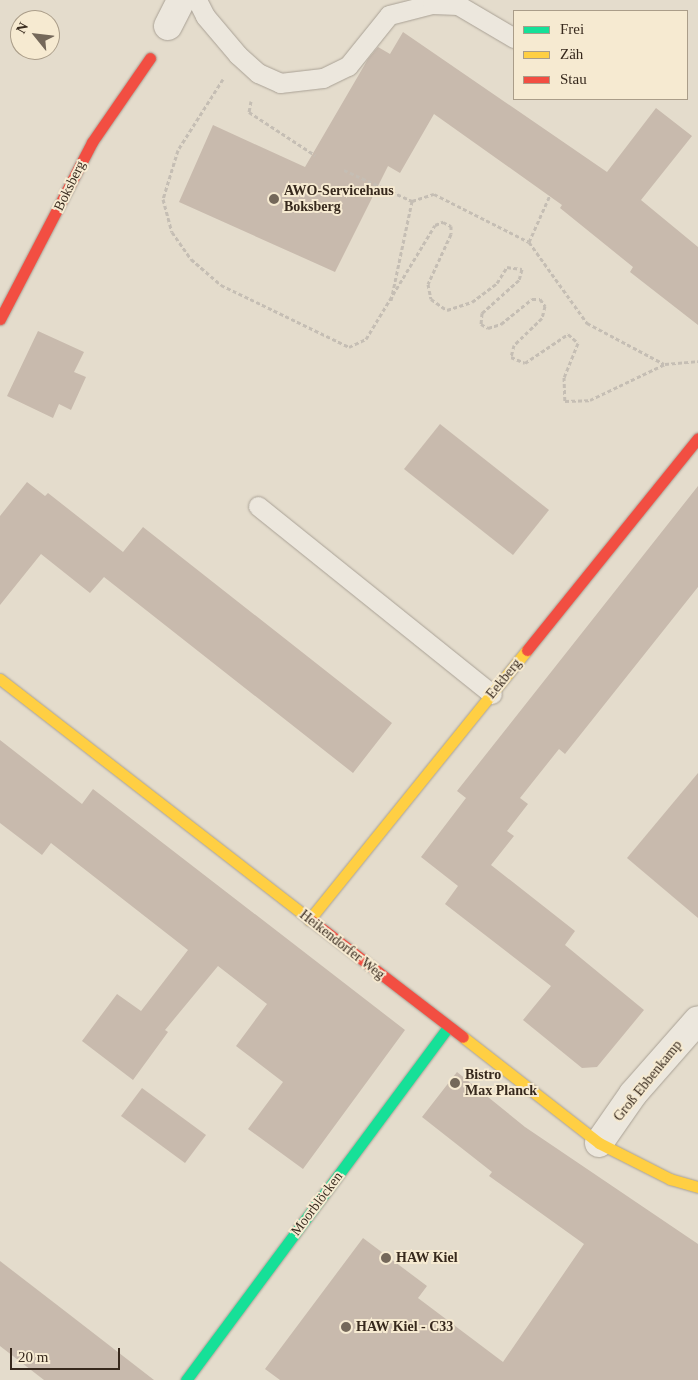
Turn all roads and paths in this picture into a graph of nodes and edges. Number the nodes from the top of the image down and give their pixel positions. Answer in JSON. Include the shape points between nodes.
{"nodes":[{"id":1,"x":181,"y":0,"type":"edge"},
{"id":2,"x":197,"y":0,"type":"edge"},
{"id":3,"x":168,"y":26,"type":"dead end"},
{"id":4,"x":513,"y":37,"type":"edge"},
{"id":5,"x":238,"y":55,"type":"junction"},
{"id":6,"x":150,"y":58,"type":"dead end"},
{"id":7,"x":258,"y":74,"type":"junction"},
{"id":8,"x":315,"y":155,"type":"dead end"},
{"id":9,"x":344,"y":170,"type":"dead end"},
{"id":10,"x":550,"y":196,"type":"dead end"},
{"id":11,"x":412,"y":201,"type":"junction"},
{"id":12,"x":529,"y":242,"type":"junction"},
{"id":13,"x":390,"y":304,"type":"junction"},
{"id":14,"x":0,"y":319,"type":"edge"},
{"id":15,"x":698,"y":361,"type":"edge"},
{"id":16,"x":665,"y":364,"type":"junction"},
{"id":17,"x":698,"y":438,"type":"edge"},
{"id":18,"x":258,"y":506,"type":"dead end"},
{"id":19,"x":0,"y":679,"type":"edge"},
{"id":20,"x":492,"y":694,"type":"junction"},
{"id":21,"x":309,"y":920,"type":"junction"},
{"id":22,"x":698,"y":1020,"type":"edge"},
{"id":23,"x":448,"y":1027,"type":"junction"},
{"id":24,"x":599,"y":1143,"type":"junction"},
{"id":25,"x":698,"y":1187,"type":"edge"},
{"id":26,"x":186,"y":1380,"type":"edge"}],
"edges":[{"from":1,"to":3,"type":"street"},
{"from":2,"to":5,"type":"lane","via":[[205,16]]},
{"from":4,"to":7,"type":"lane","via":[[458,5],[432,4],[389,15],[348,66],[323,78],[280,83]]},
{"from":5,"to":7,"type":"lane"},
{"from":5,"to":13,"type":"path","via":[[178,150],[167,175],[162,199],[172,232],[191,259],[221,284],[332,342],[349,347],[366,339]]},
{"from":6,"to":14,"type":"street","name":"Boksberg","via":[[92,142]]},
{"from":7,"to":8,"type":"path","via":[[248,112]]},
{"from":9,"to":11,"type":"path"},
{"from":10,"to":12,"type":"path"},
{"from":11,"to":12,"type":"path","via":[[434,194]]},
{"from":11,"to":13,"type":"path"},
{"from":12,"to":16,"type":"path","via":[[588,323]]},
{"from":13,"to":16,"type":"path","via":[[435,225],[443,222],[451,226],[451,234],[428,284],[431,298],[448,310],[472,302],[498,282],[507,267],[522,269],[519,280],[482,313],[481,324],[488,328],[501,324],[532,299],[540,299],[545,306],[542,318],[514,345],[511,357],[525,362],[568,334],[578,343],[564,377],[565,401],[590,400]]},
{"from":15,"to":16,"type":"path"},
{"from":17,"to":20,"type":"street","name":"Eekberg"},
{"from":18,"to":20,"type":"lane"},
{"from":19,"to":21,"type":"street","name":"Heikendorfer Weg"},
{"from":20,"to":21,"type":"street","name":"Eekberg"},
{"from":21,"to":23,"type":"street","name":"Heikendorfer Weg"},
{"from":22,"to":24,"type":"street","name":"Groß Ebbenkamp","via":[[633,1094]]},
{"from":23,"to":24,"type":"street","name":"Heikendorfer Weg"},
{"from":23,"to":26,"type":"street","name":"Moorblöcken"},
{"from":24,"to":25,"type":"street","name":"Heikendorfer Weg","via":[[670,1180]]}]}
